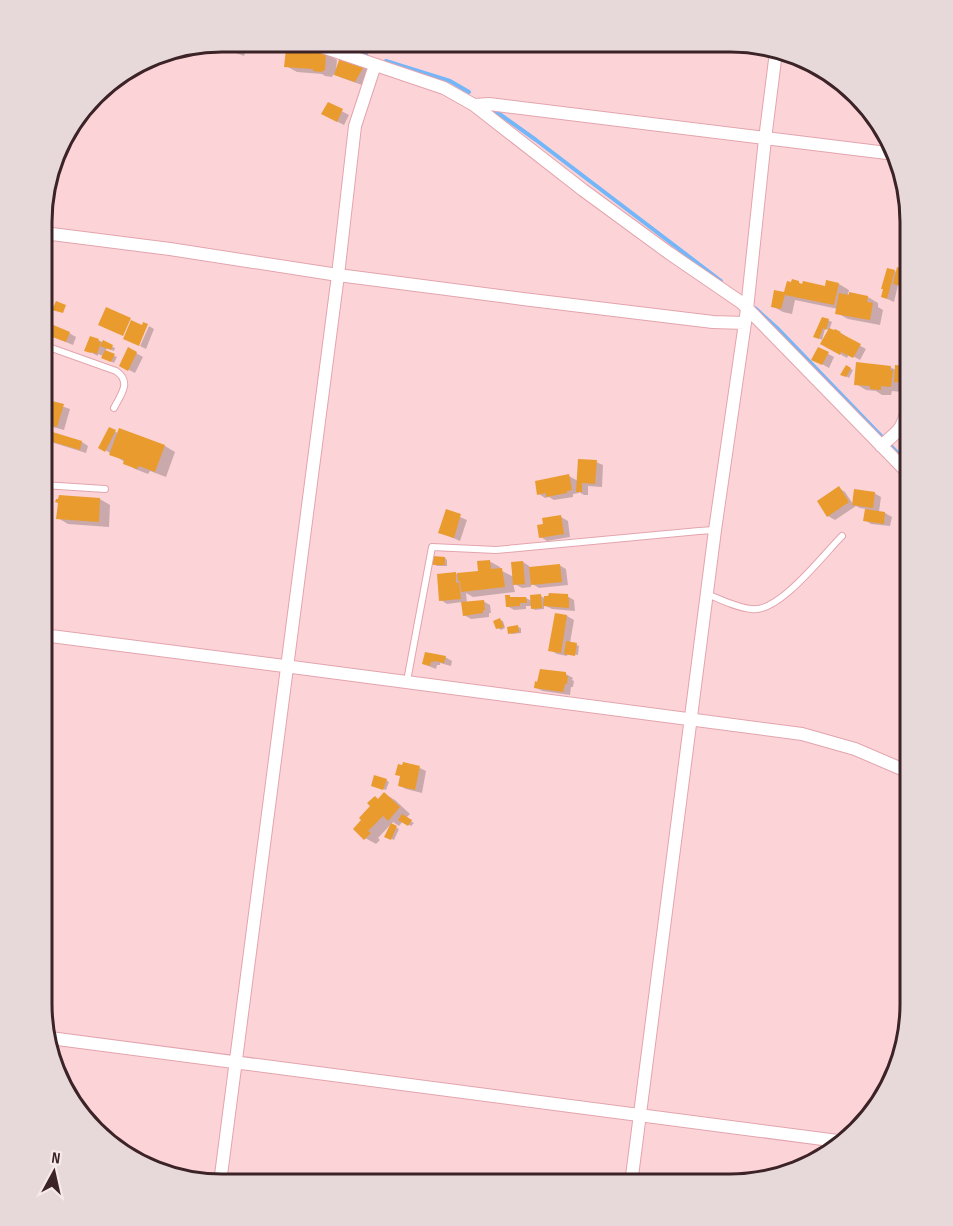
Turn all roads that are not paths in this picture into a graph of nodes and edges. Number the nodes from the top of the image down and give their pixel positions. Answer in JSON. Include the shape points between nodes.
{"nodes":[{"id":1,"x":339,"y":53,"type":"edge"},
{"id":2,"x":775,"y":58,"type":"edge"},
{"id":3,"x":375,"y":65,"type":"junction"},
{"id":4,"x":474,"y":105,"type":"junction"},
{"id":5,"x":765,"y":139,"type":"junction"},
{"id":6,"x":886,"y":153,"type":"edge"},
{"id":7,"x":52,"y":234,"type":"edge"},
{"id":8,"x":338,"y":275,"type":"junction"},
{"id":9,"x":747,"y":309,"type":"junction"},
{"id":10,"x":745,"y":323,"type":"junction"},
{"id":11,"x":52,"y":348,"type":"edge"},
{"id":12,"x":114,"y":408,"type":"dead end"},
{"id":13,"x":900,"y":426,"type":"edge"},
{"id":14,"x":881,"y":446,"type":"junction"},
{"id":15,"x":900,"y":465,"type":"edge"},
{"id":16,"x":52,"y":486,"type":"edge"},
{"id":17,"x":105,"y":489,"type":"dead end"},
{"id":18,"x":715,"y":530,"type":"junction"},
{"id":19,"x":842,"y":536,"type":"dead end"},
{"id":20,"x":707,"y":594,"type":"junction"},
{"id":21,"x":52,"y":636,"type":"edge"},
{"id":22,"x":287,"y":667,"type":"junction"},
{"id":23,"x":407,"y":681,"type":"junction"},
{"id":24,"x":691,"y":718,"type":"junction"},
{"id":25,"x":900,"y":768,"type":"edge"},
{"id":26,"x":56,"y":1039,"type":"edge"},
{"id":27,"x":236,"y":1064,"type":"junction"},
{"id":28,"x":640,"y":1116,"type":"junction"},
{"id":29,"x":831,"y":1140,"type":"edge"},
{"id":30,"x":221,"y":1173,"type":"edge"},
{"id":31,"x":632,"y":1173,"type":"edge"}],
"edges":[{"from":1,"to":3,"type":"street"},
{"from":2,"to":5,"type":"street"},
{"from":3,"to":4,"type":"street","via":[[444,88]]},
{"from":3,"to":8,"type":"street","via":[[355,126]]},
{"from":4,"to":5,"type":"street"},
{"from":4,"to":9,"type":"street"},
{"from":5,"to":6,"type":"street"},
{"from":5,"to":9,"type":"street"},
{"from":7,"to":8,"type":"street"},
{"from":8,"to":10,"type":"street"},
{"from":8,"to":22,"type":"street"},
{"from":9,"to":10,"type":"street"},
{"from":9,"to":14,"type":"street"},
{"from":10,"to":18,"type":"street"},
{"from":11,"to":12,"type":"lane","via":[[121,375],[125,385]]},
{"from":13,"to":14,"type":"street"},
{"from":14,"to":15,"type":"street"},
{"from":16,"to":17,"type":"lane"},
{"from":18,"to":20,"type":"street"},
{"from":18,"to":23,"type":"lane","via":[[496,550],[432,547]]},
{"from":19,"to":20,"type":"lane","via":[[789,592],[768,607],[754,610]]},
{"from":20,"to":24,"type":"street"},
{"from":21,"to":22,"type":"street"},
{"from":22,"to":23,"type":"street"},
{"from":22,"to":27,"type":"street"},
{"from":23,"to":24,"type":"street"},
{"from":24,"to":25,"type":"street","via":[[802,734],[855,749]]},
{"from":24,"to":28,"type":"street"},
{"from":26,"to":27,"type":"street"},
{"from":27,"to":28,"type":"street"},
{"from":27,"to":30,"type":"street"},
{"from":28,"to":29,"type":"street"},
{"from":28,"to":31,"type":"street"}]}
